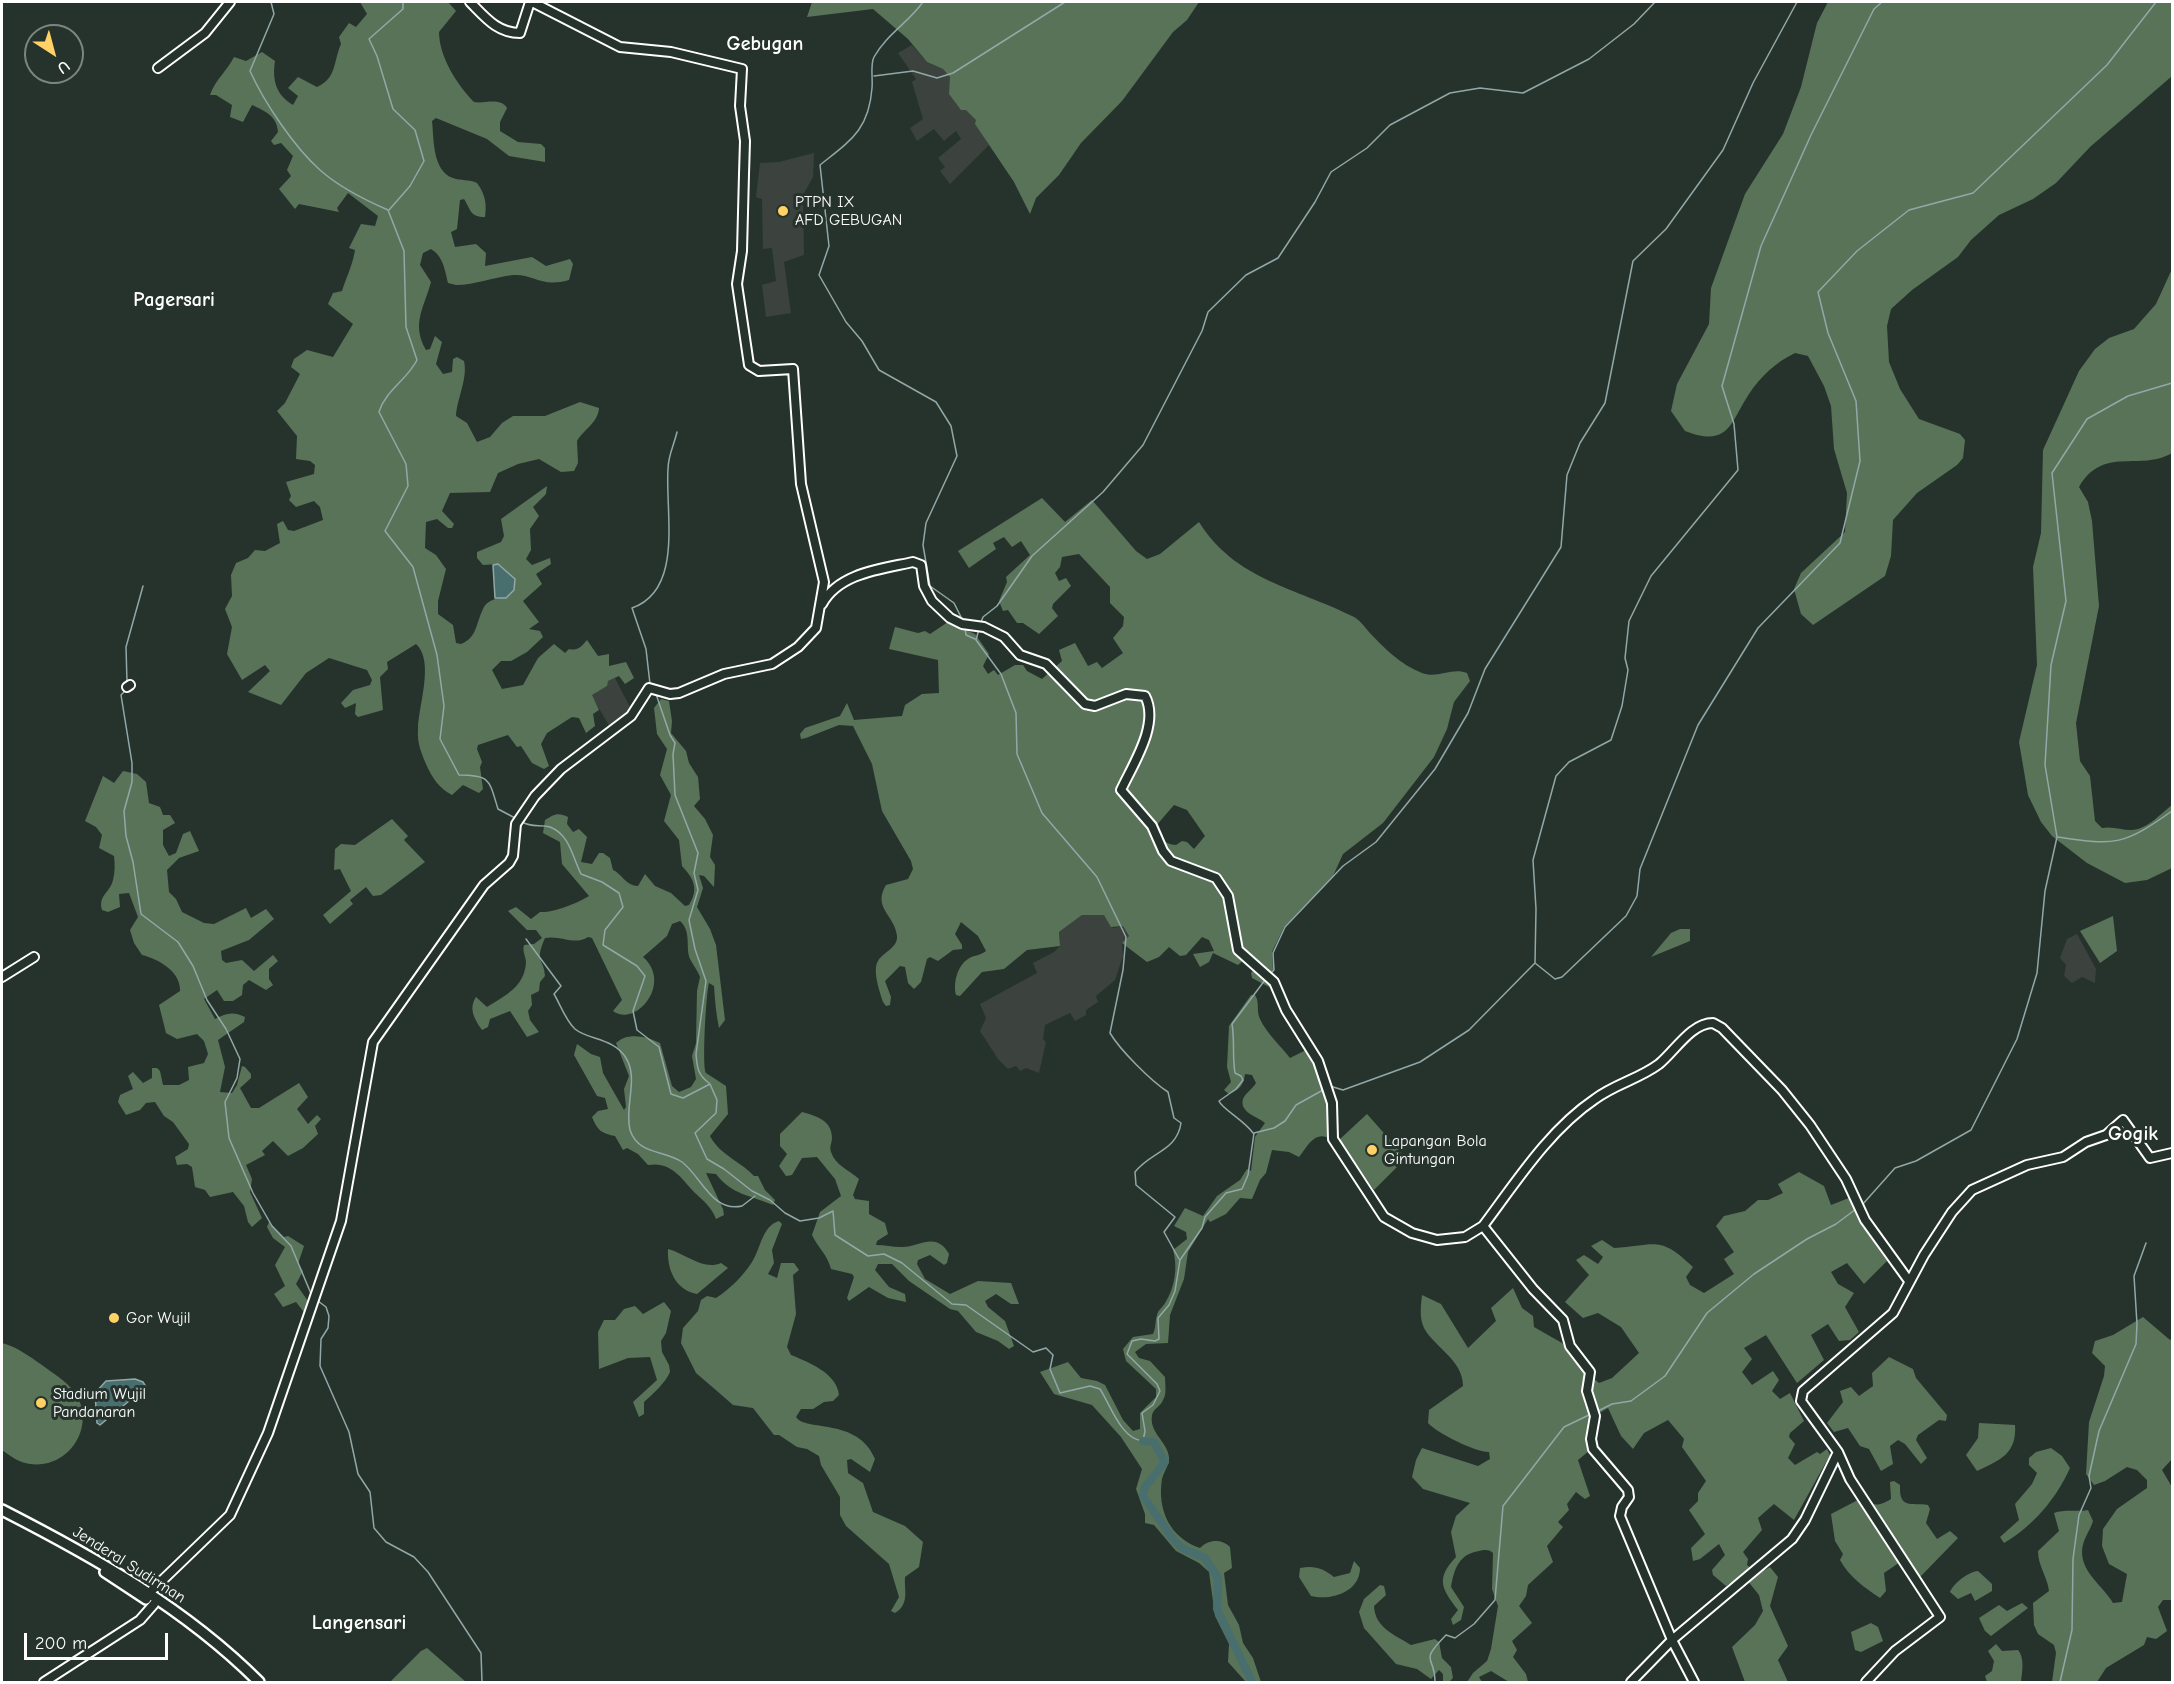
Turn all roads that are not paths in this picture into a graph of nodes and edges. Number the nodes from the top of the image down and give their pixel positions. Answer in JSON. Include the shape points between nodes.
{"nodes":[{"id":1,"x":230,"y":2,"type":"edge"},
{"id":2,"x":470,"y":2,"type":"edge"},
{"id":3,"x":531,"y":2,"type":"edge"},
{"id":4,"x":158,"y":68,"type":"dead end"},
{"id":5,"x":821,"y":605,"type":"junction"},
{"id":6,"x":34,"y":957,"type":"dead end"},
{"id":7,"x":2,"y":976,"type":"edge"},
{"id":8,"x":2172,"y":1153,"type":"edge"},
{"id":9,"x":1483,"y":1226,"type":"junction"},
{"id":10,"x":1909,"y":1281,"type":"junction"},
{"id":11,"x":1838,"y":1452,"type":"junction"},
{"id":12,"x":2,"y":1510,"type":"edge"},
{"id":13,"x":2,"y":1516,"type":"edge"},
{"id":14,"x":147,"y":1596,"type":"junction"},
{"id":15,"x":154,"y":1604,"type":"junction"},
{"id":16,"x":1672,"y":1640,"type":"junction"},
{"id":17,"x":44,"y":1683,"type":"edge"},
{"id":18,"x":251,"y":1683,"type":"edge"},
{"id":19,"x":259,"y":1683,"type":"edge"},
{"id":20,"x":1631,"y":1683,"type":"edge"},
{"id":21,"x":1694,"y":1683,"type":"edge"},
{"id":22,"x":1866,"y":1683,"type":"edge"}],
"edges":[{"from":1,"to":4,"type":"street","via":[[205,33]]},
{"from":2,"to":3,"type":"street","via":[[488,22],[509,33],[520,33]]},
{"from":3,"to":5,"type":"street","via":[[620,47],[671,52],[742,69],[740,106],[745,141],[742,251],[737,284],[740,306],[749,365],[759,370],[793,369],[801,484],[824,582]]},
{"from":5,"to":9,"type":"street","via":[[830,592],[850,578],[913,562],[921,565],[924,586],[950,618],[1004,637],[1020,655],[1046,664],[1085,704],[1095,706],[1126,694],[1145,696],[1150,705],[1147,731],[1121,790],[1152,826],[1162,851],[1171,861],[1216,878],[1228,896],[1238,950],[1274,982],[1286,1010],[1318,1061],[1330,1094],[1333,1139],[1388,1221],[1437,1240],[1469,1236]]},
{"from":5,"to":14,"type":"street","via":[[814,632],[777,661],[724,675],[679,693],[652,687],[633,713],[561,769],[535,795],[518,821],[509,863],[484,885],[373,1042],[344,1210],[268,1433],[235,1506],[226,1520]]},
{"from":6,"to":7,"type":"street"},
{"from":8,"to":10,"type":"street","via":[[2150,1158],[2123,1120],[2106,1135],[2063,1157],[2027,1165],[1976,1188],[1953,1212]]},
{"from":9,"to":10,"type":"street","via":[[1568,1120],[1595,1098],[1654,1068],[1691,1034],[1710,1023],[1722,1028],[1782,1090],[1838,1166],[1857,1207]]},
{"from":9,"to":16,"type":"street","via":[[1563,1320],[1570,1346],[1590,1372],[1587,1391],[1593,1413],[1593,1449],[1628,1490],[1629,1497],[1620,1516]]},
{"from":10,"to":11,"type":"street","via":[[1889,1317],[1803,1391],[1801,1401]]},
{"from":11,"to":16,"type":"street","via":[[1792,1539]]},
{"from":11,"to":22,"type":"street","via":[[1850,1479],[1940,1617],[1898,1648]]},
{"from":12,"to":14,"type":"highway","name":"Jenderal Sudirman","via":[[96,1559]]},
{"from":13,"to":14,"type":"highway","name":"Jenderal Sudirman"},
{"from":14,"to":15,"type":"highway","name":"Jenderal Sudirman"},
{"from":14,"to":19,"type":"highway","name":"Jenderal Sudirman","via":[[206,1635]]},
{"from":15,"to":17,"type":"street","via":[[140,1620]]},
{"from":15,"to":18,"type":"highway","name":"Jenderal Sudirman"},
{"from":16,"to":20,"type":"street"},
{"from":16,"to":21,"type":"street"}]}
